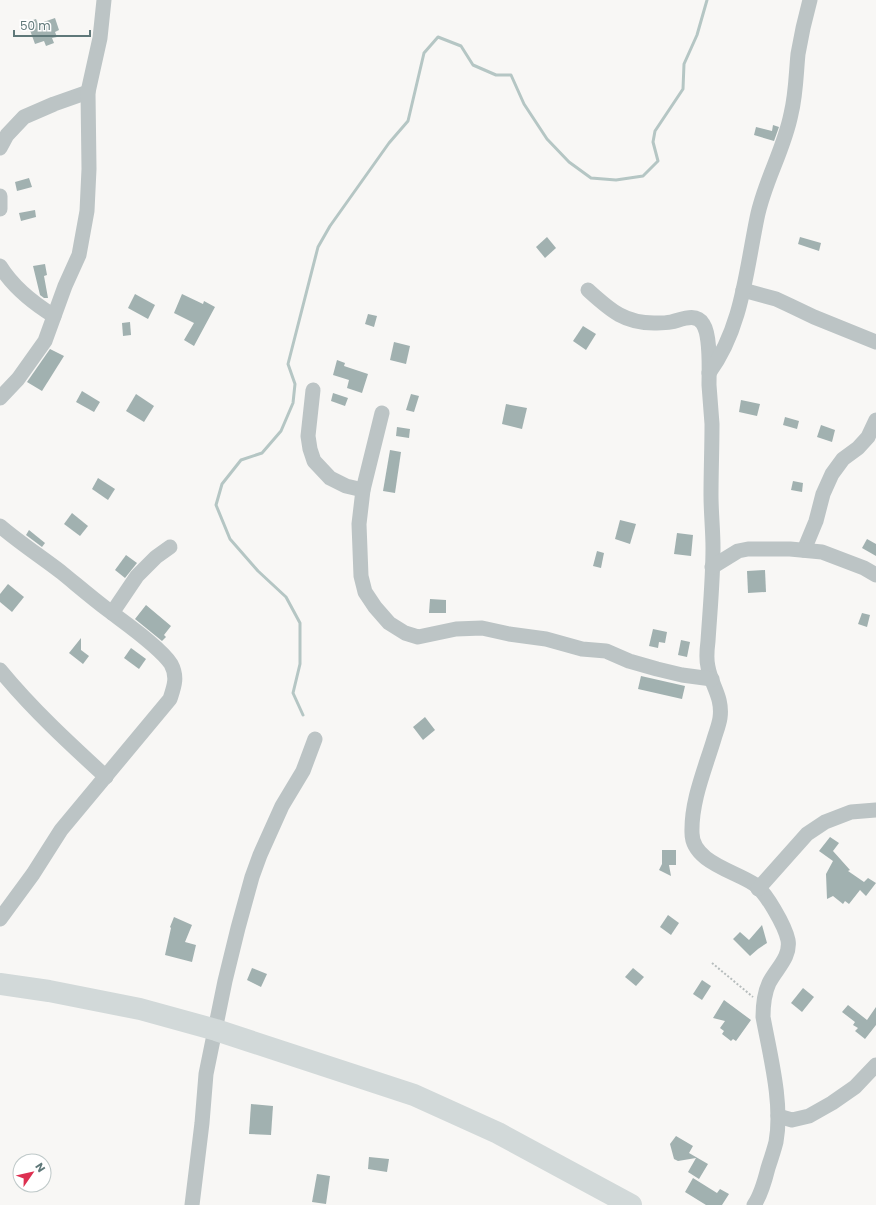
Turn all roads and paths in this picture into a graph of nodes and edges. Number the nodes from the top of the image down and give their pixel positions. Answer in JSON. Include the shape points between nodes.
{"nodes":[{"id":1,"x":104,"y":0,"type":"edge"},
{"id":2,"x":810,"y":0,"type":"edge"},
{"id":3,"x":88,"y":92,"type":"junction"},
{"id":4,"x":0,"y":148,"type":"edge"},
{"id":5,"x":0,"y":196,"type":"edge"},
{"id":6,"x":0,"y":209,"type":"edge"},
{"id":7,"x":0,"y":266,"type":"edge"},
{"id":8,"x":588,"y":290,"type":"dead end"},
{"id":9,"x":744,"y":290,"type":"junction"},
{"id":10,"x":54,"y":316,"type":"junction"},
{"id":11,"x":876,"y":342,"type":"edge"},
{"id":12,"x":709,"y":373,"type":"junction"},
{"id":13,"x":313,"y":390,"type":"dead end"},
{"id":14,"x":0,"y":398,"type":"edge"},
{"id":15,"x":382,"y":413,"type":"dead end"},
{"id":16,"x":876,"y":420,"type":"edge"},
{"id":17,"x":363,"y":490,"type":"junction"},
{"id":18,"x":0,"y":526,"type":"edge"},
{"id":19,"x":170,"y":547,"type":"dead end"},
{"id":20,"x":804,"y":550,"type":"junction"},
{"id":21,"x":712,"y":567,"type":"junction"},
{"id":22,"x":876,"y":575,"type":"edge"},
{"id":23,"x":112,"y":613,"type":"junction"},
{"id":24,"x":0,"y":670,"type":"edge"},
{"id":25,"x":712,"y":679,"type":"junction"},
{"id":26,"x":316,"y":739,"type":"dead end"},
{"id":27,"x":106,"y":777,"type":"junction"},
{"id":28,"x":876,"y":810,"type":"edge"},
{"id":29,"x":758,"y":888,"type":"junction"},
{"id":30,"x":0,"y":919,"type":"edge"},
{"id":31,"x":712,"y":963,"type":"dead end"},
{"id":32,"x":0,"y":984,"type":"edge"},
{"id":33,"x":763,"y":1006,"type":"junction"},
{"id":34,"x":216,"y":1030,"type":"junction"},
{"id":35,"x":876,"y":1065,"type":"edge"},
{"id":36,"x":778,"y":1116,"type":"junction"},
{"id":37,"x":192,"y":1205,"type":"edge"},
{"id":38,"x":630,"y":1205,"type":"edge"},
{"id":39,"x":754,"y":1205,"type":"edge"}],
"edges":[{"from":1,"to":3,"type":"street","via":[[100,38]]},
{"from":2,"to":9,"type":"street","via":[[798,54],[791,115],[762,195]]},
{"from":3,"to":4,"type":"street","via":[[24,117],[7,135]]},
{"from":3,"to":10,"type":"street","via":[[87,211],[79,255],[64,286]]},
{"from":5,"to":6,"type":"street"},
{"from":7,"to":10,"type":"street","via":[[35,305]]},
{"from":8,"to":12,"type":"street","via":[[624,318],[654,323],[685,318],[699,319],[704,325],[707,338]]},
{"from":9,"to":11,"type":"street","via":[[776,300]]},
{"from":9,"to":12,"type":"street","via":[[733,330],[719,360]]},
{"from":10,"to":14,"type":"street","via":[[45,341],[18,379]]},
{"from":12,"to":21,"type":"street","via":[[712,423]]},
{"from":13,"to":17,"type":"street","via":[[308,436],[314,461],[330,478],[346,486]]},
{"from":15,"to":17,"type":"street"},
{"from":16,"to":20,"type":"street","via":[[868,437],[832,474]]},
{"from":17,"to":25,"type":"street","via":[[359,524],[361,576],[366,592],[375,607],[390,623],[405,633],[418,637],[482,628],[582,649],[606,651],[657,669]]},
{"from":18,"to":23,"type":"street"},
{"from":19,"to":23,"type":"street","via":[[137,576]]},
{"from":20,"to":21,"type":"street","via":[[748,549],[738,551]]},
{"from":20,"to":22,"type":"street","via":[[822,552]]},
{"from":21,"to":25,"type":"street","via":[[707,649]]},
{"from":23,"to":27,"type":"street","via":[[160,652],[171,665],[175,685],[170,700]]},
{"from":24,"to":27,"type":"street","via":[[17,691]]},
{"from":25,"to":29,"type":"street","via":[[720,703],[720,717],[698,790],[692,840],[705,858]]},
{"from":26,"to":34,"type":"street","via":[[303,771],[282,806],[252,877],[225,981]]},
{"from":27,"to":30,"type":"street","via":[[61,830]]},
{"from":28,"to":29,"type":"street","via":[[851,812],[825,822],[807,834]]},
{"from":29,"to":33,"type":"street","via":[[766,897],[788,942],[788,953],[769,982]]},
{"from":31,"to":33,"type":"path"},
{"from":32,"to":34,"type":"highway","via":[[140,1009]]},
{"from":33,"to":36,"type":"street"},
{"from":34,"to":37,"type":"street","via":[[206,1074]]},
{"from":34,"to":38,"type":"highway","via":[[414,1094],[498,1133]]},
{"from":35,"to":36,"type":"street","via":[[855,1087],[809,1116],[792,1120]]},
{"from":36,"to":39,"type":"street","via":[[776,1141],[766,1177]]}]}
